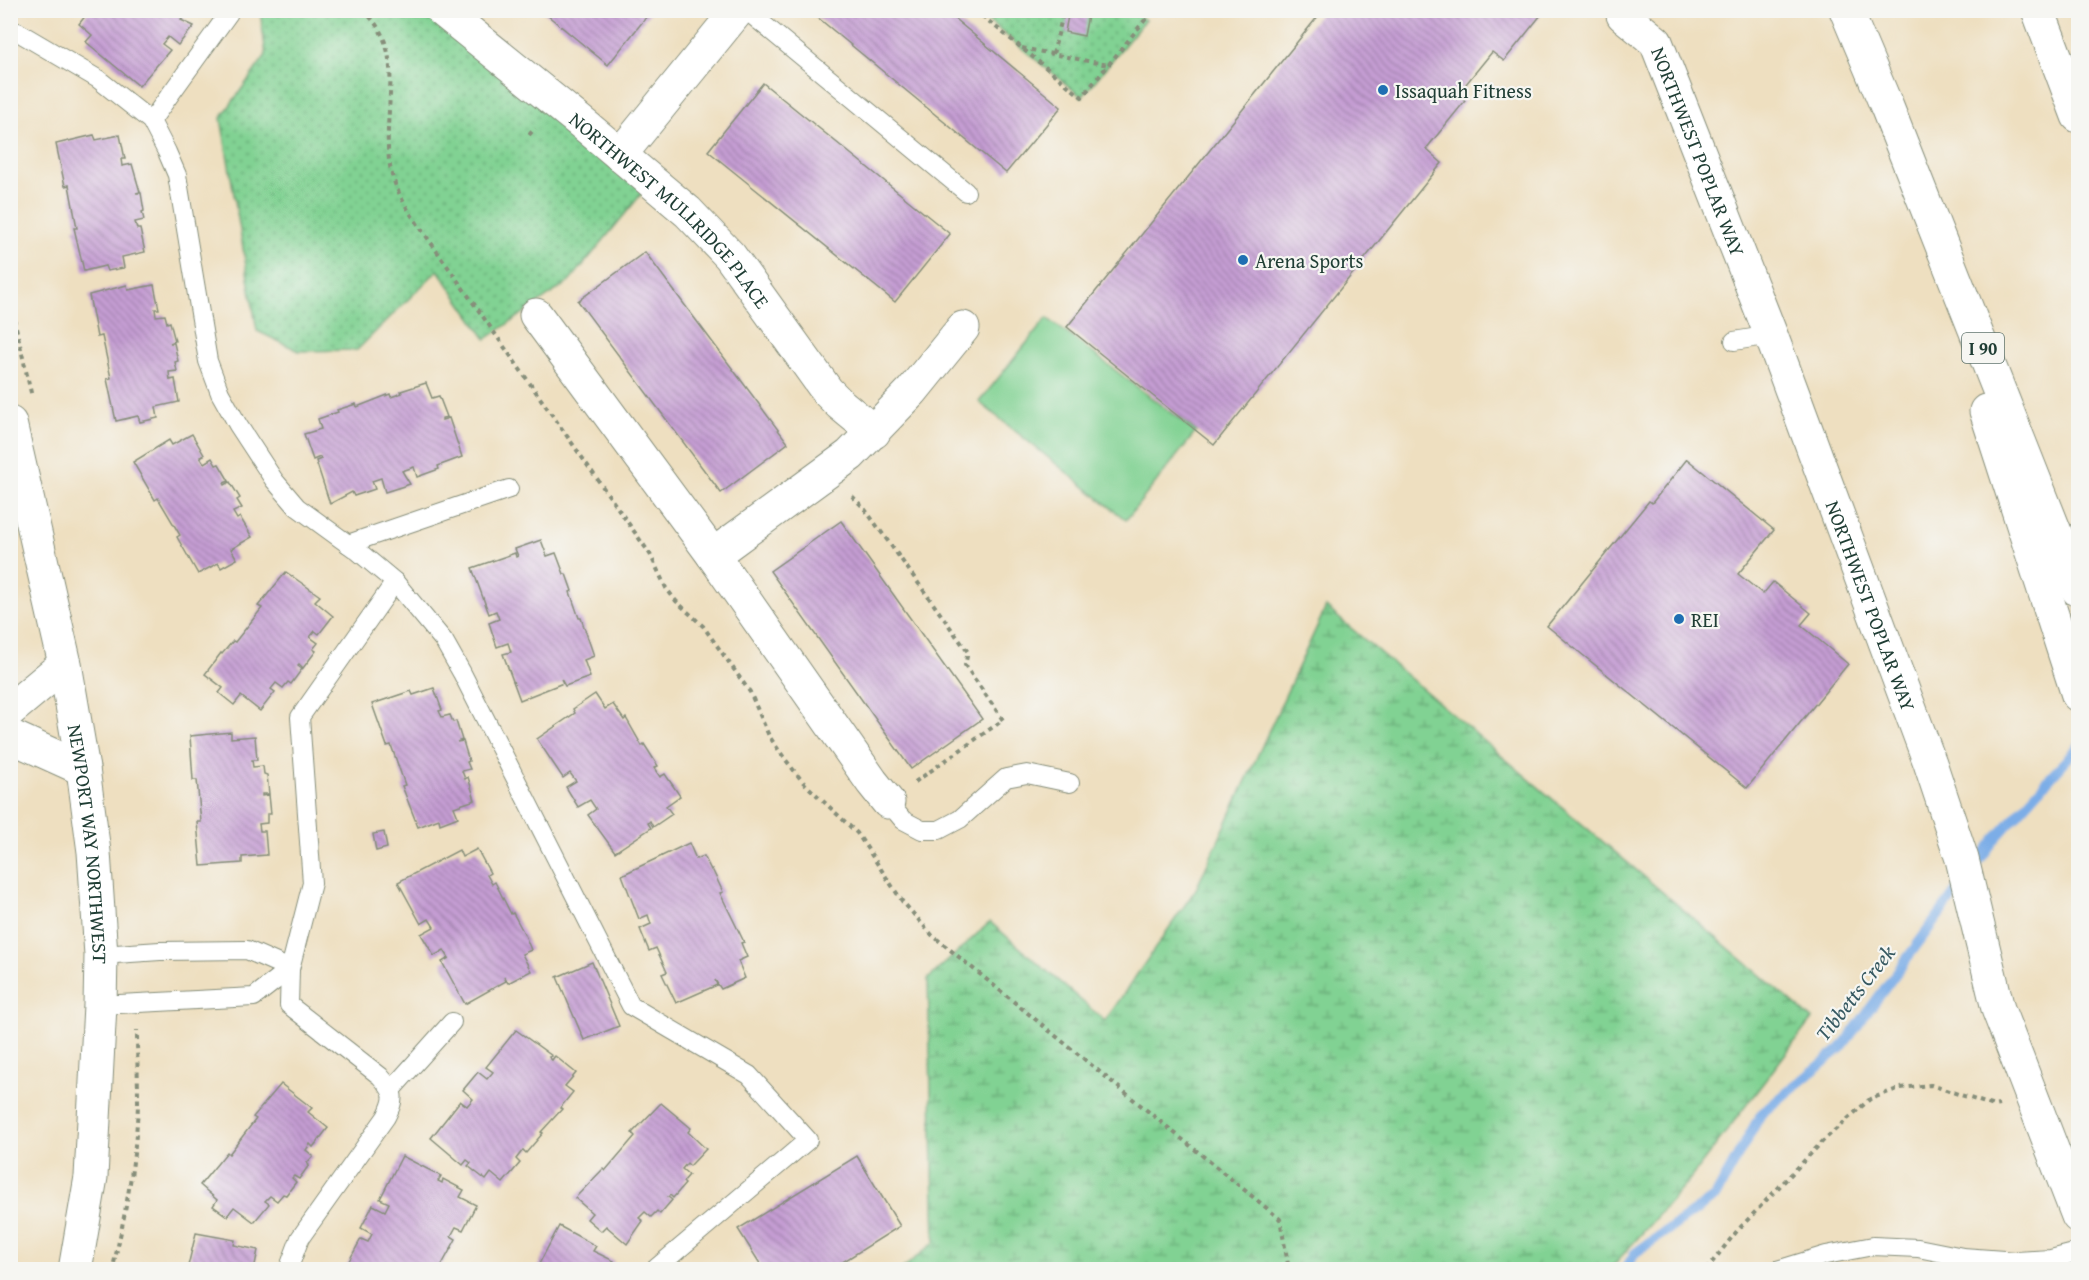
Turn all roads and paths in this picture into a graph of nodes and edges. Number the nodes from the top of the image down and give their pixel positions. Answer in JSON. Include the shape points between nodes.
{"nodes":[{"id":1,"x":442,"y":10,"type":"edge"},
{"id":2,"x":738,"y":10,"type":"edge"},
{"id":3,"x":746,"y":10,"type":"edge"},
{"id":4,"x":975,"y":10,"type":"edge"},
{"id":5,"x":1064,"y":10,"type":"edge"},
{"id":6,"x":1134,"y":10,"type":"edge"},
{"id":7,"x":1846,"y":10,"type":"edge"},
{"id":8,"x":2038,"y":10,"type":"edge"},
{"id":9,"x":230,"y":13,"type":"dead end"},
{"id":10,"x":1623,"y":15,"type":"dead end"},
{"id":11,"x":18,"y":32,"type":"dead end"},
{"id":12,"x":1021,"y":48,"type":"junction"},
{"id":13,"x":1053,"y":54,"type":"junction"},
{"id":14,"x":1108,"y":65,"type":"junction"},
{"id":15,"x":1887,"y":106,"type":"junction"},
{"id":16,"x":2079,"y":116,"type":"edge"},
{"id":17,"x":151,"y":121,"type":"junction"},
{"id":18,"x":620,"y":155,"type":"junction"},
{"id":19,"x":966,"y":192,"type":"dead end"},
{"id":20,"x":536,"y":315,"type":"dead end"},
{"id":21,"x":963,"y":328,"type":"dead end"},
{"id":22,"x":1771,"y":335,"type":"junction"},
{"id":23,"x":1734,"y":340,"type":"dead end"},
{"id":24,"x":10,"y":423,"type":"edge"},
{"id":25,"x":874,"y":432,"type":"junction"},
{"id":26,"x":508,"y":489,"type":"dead end"},
{"id":27,"x":848,"y":491,"type":"dead end"},
{"id":28,"x":348,"y":544,"type":"junction"},
{"id":29,"x":713,"y":555,"type":"junction"},
{"id":30,"x":395,"y":582,"type":"junction"},
{"id":31,"x":2079,"y":590,"type":"edge"},
{"id":32,"x":65,"y":664,"type":"junction"},
{"id":33,"x":2077,"y":691,"type":"edge"},
{"id":34,"x":10,"y":710,"type":"edge"},
{"id":35,"x":10,"y":736,"type":"edge"},
{"id":36,"x":83,"y":769,"type":"junction"},
{"id":37,"x":1070,"y":783,"type":"dead end"},
{"id":38,"x":888,"y":801,"type":"junction"},
{"id":39,"x":101,"y":955,"type":"junction"},
{"id":40,"x":290,"y":969,"type":"junction"},
{"id":41,"x":100,"y":1005,"type":"junction"},
{"id":42,"x":452,"y":1022,"type":"dead end"},
{"id":43,"x":1105,"y":1075,"type":"dead end"},
{"id":44,"x":392,"y":1089,"type":"junction"},
{"id":45,"x":2031,"y":1096,"type":"junction"},
{"id":46,"x":135,"y":1137,"type":"dead end"},
{"id":47,"x":2079,"y":1216,"type":"edge"},
{"id":48,"x":2079,"y":1252,"type":"edge"},
{"id":49,"x":75,"y":1269,"type":"edge"},
{"id":50,"x":112,"y":1269,"type":"edge"},
{"id":51,"x":288,"y":1269,"type":"edge"},
{"id":52,"x":654,"y":1269,"type":"edge"},
{"id":53,"x":1289,"y":1269,"type":"edge"},
{"id":54,"x":1706,"y":1269,"type":"edge"},
{"id":55,"x":1778,"y":1269,"type":"edge"}],
"edges":[{"from":1,"to":18,"type":"main road","name":"NORTHWEST MULLRIDGE PLACE"},
{"from":2,"to":18,"type":"main road"},
{"from":3,"to":19,"type":"lane"},
{"from":4,"to":12,"type":"path"},
{"from":5,"to":13,"type":"path"},
{"from":6,"to":14,"type":"path","via":[[1145,20]]},
{"from":7,"to":15,"type":"main road","number":"I 90"},
{"from":8,"to":16,"type":"main road"},
{"from":9,"to":17,"type":"lane"},
{"from":10,"to":22,"type":"main road","name":"NORTHWEST POPLAR WAY","via":[[1656,42]]},
{"from":11,"to":17,"type":"lane","via":[[98,79]]},
{"from":12,"to":13,"type":"path"},
{"from":12,"to":14,"type":"path","via":[[1082,97]]},
{"from":13,"to":14,"type":"path"},
{"from":15,"to":31,"type":"main road","number":"I 90"},
{"from":15,"to":33,"type":"main road"},
{"from":17,"to":28,"type":"lane","via":[[177,176],[208,361],[220,393],[274,480],[297,507]]},
{"from":18,"to":25,"type":"main road","name":"NORTHWEST MULLRIDGE PLACE","via":[[688,212],[730,256],[827,391]]},
{"from":20,"to":29,"type":"main road"},
{"from":21,"to":25,"type":"main road"},
{"from":22,"to":23,"type":"lane"},
{"from":22,"to":45,"type":"main road","name":"NORTHWEST POPLAR WAY","via":[[1930,764],[1962,859],[1998,1010]]},
{"from":24,"to":32,"type":"main road","name":"NEWPORT WAY NORTHWEST"},
{"from":25,"to":29,"type":"main road","via":[[850,455]]},
{"from":26,"to":28,"type":"lane"},
{"from":27,"to":38,"type":"path","via":[[968,652],[965,665],[1003,720]]},
{"from":28,"to":30,"type":"lane"},
{"from":29,"to":38,"type":"main road"},
{"from":30,"to":40,"type":"lane","via":[[300,717],[312,883]]},
{"from":30,"to":52,"type":"lane","via":[[444,641],[462,673],[631,1005],[749,1075],[808,1140]]},
{"from":32,"to":34,"type":"main road"},
{"from":32,"to":36,"type":"main road","name":"NEWPORT WAY NORTHWEST"},
{"from":35,"to":36,"type":"main road"},
{"from":36,"to":39,"type":"main road","name":"NEWPORT WAY NORTHWEST"},
{"from":37,"to":38,"type":"lane","via":[[1026,774],[1006,778],[960,819],[939,830],[922,830],[903,819]]},
{"from":39,"to":40,"type":"lane","via":[[247,950]]},
{"from":39,"to":41,"type":"main road","name":"NEWPORT WAY NORTHWEST"},
{"from":40,"to":41,"type":"lane","via":[[255,997]]},
{"from":40,"to":44,"type":"lane","via":[[289,1005]]},
{"from":41,"to":49,"type":"main road","name":"NEWPORT WAY NORTHWEST","via":[[91,1177]]},
{"from":42,"to":44,"type":"lane"},
{"from":43,"to":53,"type":"path","via":[[1280,1219]]},
{"from":44,"to":51,"type":"lane","via":[[394,1102],[386,1117],[300,1238]]},
{"from":45,"to":47,"type":"main road","name":"NORTHWEST POPLAR WAY"},
{"from":45,"to":54,"type":"path","via":[[1994,1106],[1931,1085],[1900,1088],[1870,1099],[1825,1139]]},
{"from":46,"to":50,"type":"path","via":[[123,1227]]},
{"from":48,"to":55,"type":"lane","via":[[2017,1261],[1873,1246]]}]}
